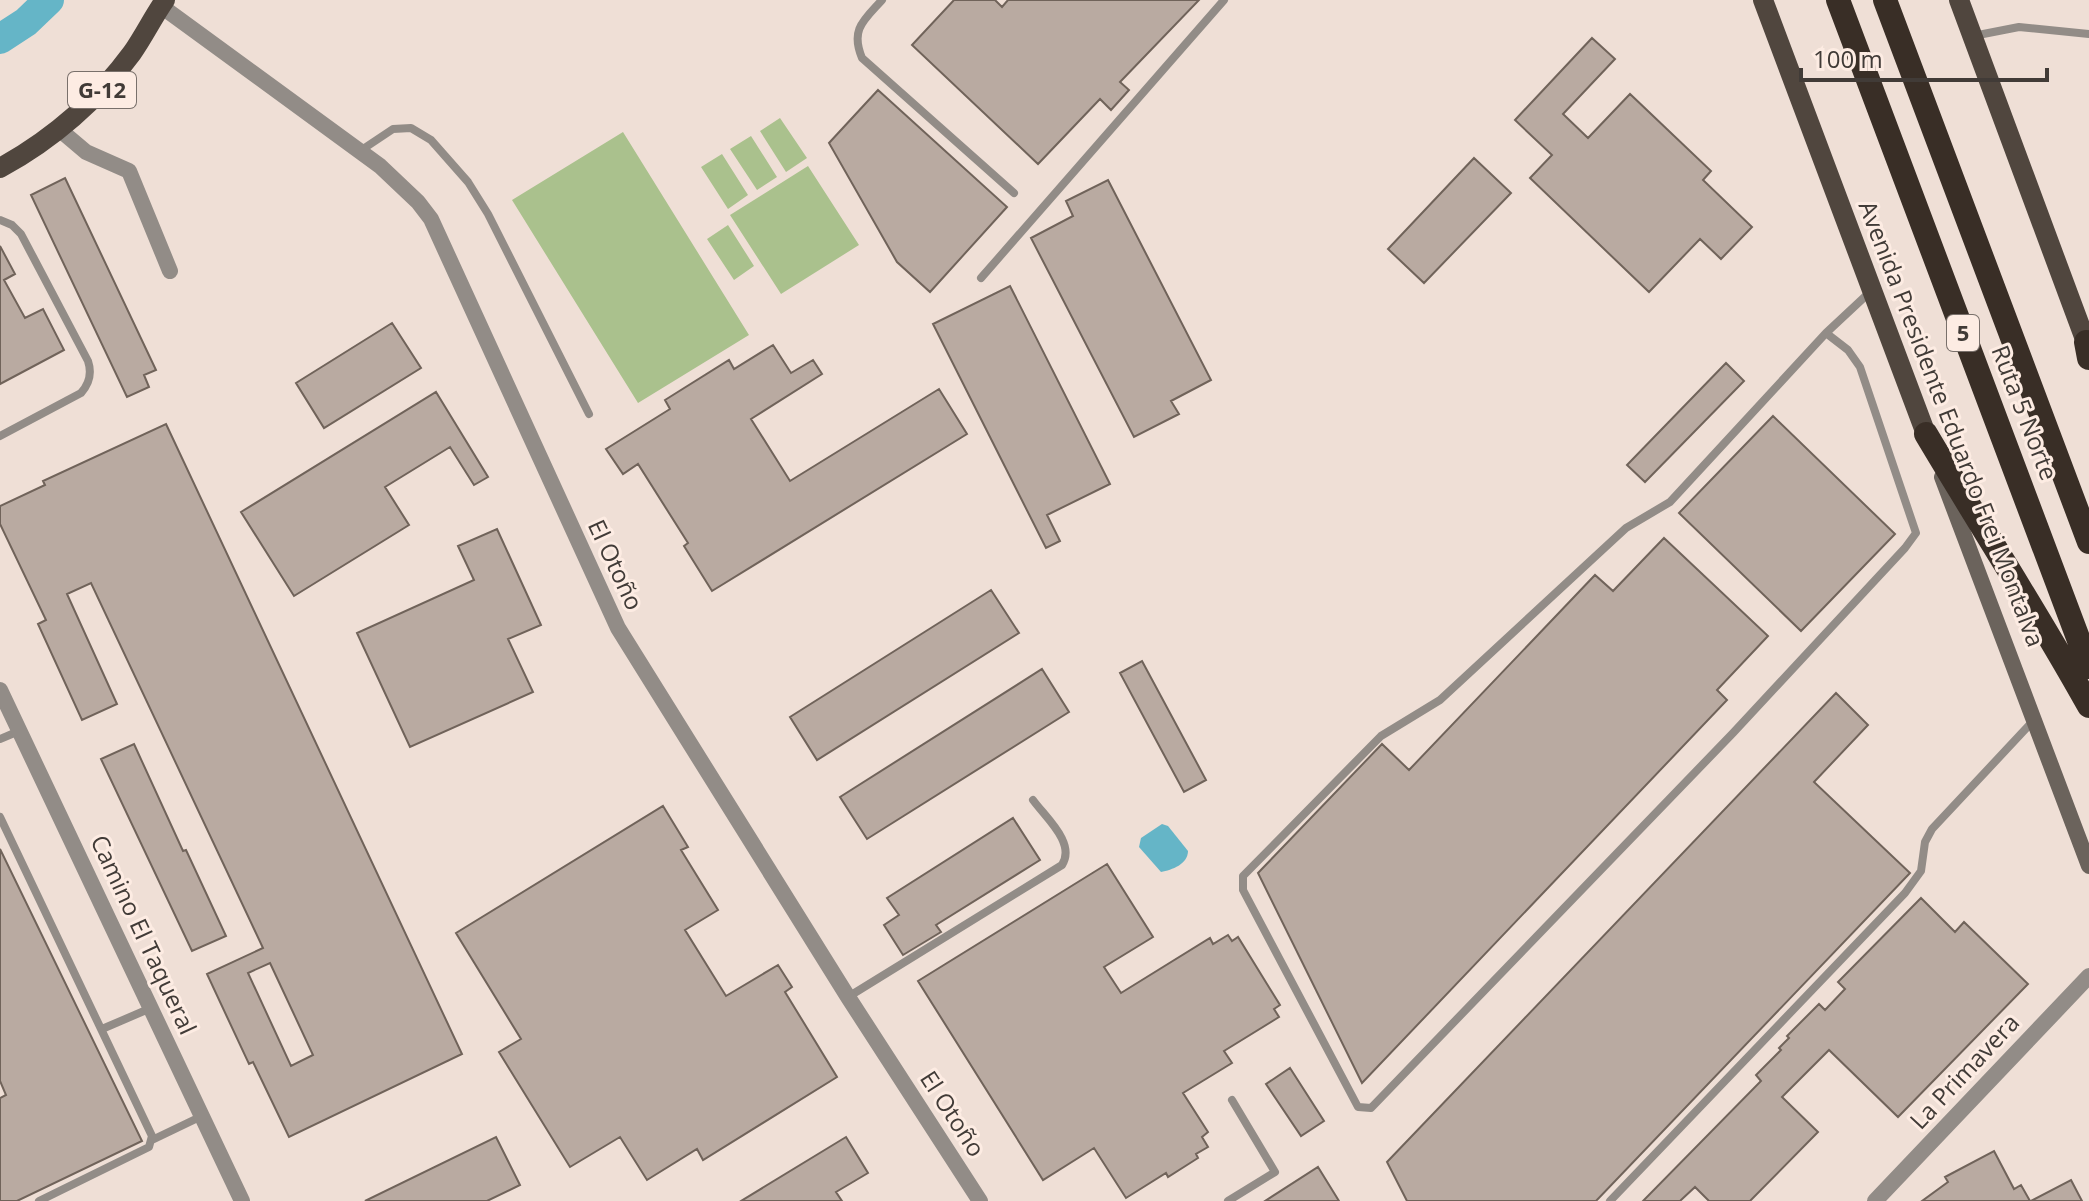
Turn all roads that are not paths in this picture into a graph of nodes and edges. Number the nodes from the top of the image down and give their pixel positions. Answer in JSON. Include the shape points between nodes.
{"nodes":[{"id":1,"x":882,"y":0,"type":"edge"},
{"id":2,"x":1224,"y":0,"type":"edge"},
{"id":3,"x":1763,"y":0,"type":"edge"},
{"id":4,"x":1838,"y":0,"type":"edge"},
{"id":5,"x":1885,"y":0,"type":"edge"},
{"id":6,"x":1959,"y":0,"type":"edge"},
{"id":7,"x":163,"y":3,"type":"edge"},
{"id":8,"x":2089,"y":34,"type":"edge"},
{"id":9,"x":1973,"y":36,"type":"junction"},
{"id":10,"x":60,"y":130,"type":"junction"},
{"id":11,"x":360,"y":151,"type":"junction"},
{"id":12,"x":0,"y":168,"type":"edge"},
{"id":13,"x":1014,"y":193,"type":"dead end"},
{"id":14,"x":0,"y":220,"type":"edge"},
{"id":15,"x":170,"y":271,"type":"dead end"},
{"id":16,"x":981,"y":278,"type":"dead end"},
{"id":17,"x":1872,"y":290,"type":"junction"},
{"id":18,"x":1826,"y":333,"type":"junction"},
{"id":19,"x":2088,"y":350,"type":"edge"},
{"id":20,"x":589,"y":414,"type":"dead end"},
{"id":21,"x":1926,"y":434,"type":"junction"},
{"id":22,"x":0,"y":436,"type":"edge"},
{"id":23,"x":2089,"y":542,"type":"edge"},
{"id":24,"x":2089,"y":667,"type":"edge"},
{"id":25,"x":0,"y":690,"type":"edge"},
{"id":26,"x":2089,"y":706,"type":"edge"},
{"id":27,"x":2034,"y":719,"type":"junction"},
{"id":28,"x":19,"y":731,"type":"junction"},
{"id":29,"x":0,"y":739,"type":"edge"},
{"id":30,"x":1033,"y":800,"type":"dead end"},
{"id":31,"x":0,"y":817,"type":"edge"},
{"id":32,"x":2089,"y":866,"type":"edge"},
{"id":33,"x":2089,"y":976,"type":"edge"},
{"id":34,"x":848,"y":997,"type":"junction"},
{"id":35,"x":151,"y":1008,"type":"junction"},
{"id":36,"x":102,"y":1029,"type":"junction"},
{"id":37,"x":1232,"y":1100,"type":"dead end"},
{"id":38,"x":202,"y":1116,"type":"junction"},
{"id":39,"x":152,"y":1140,"type":"junction"},
{"id":40,"x":974,"y":1199,"type":"edge"},
{"id":41,"x":39,"y":1201,"type":"edge"},
{"id":42,"x":242,"y":1201,"type":"edge"},
{"id":43,"x":1228,"y":1201,"type":"edge"},
{"id":44,"x":1610,"y":1201,"type":"edge"},
{"id":45,"x":1875,"y":1201,"type":"edge"}],
"edges":[{"from":1,"to":13,"type":"lane","via":[[858,31],[856,45],[862,58]]},
{"from":2,"to":16,"type":"lane"},
{"from":3,"to":17,"type":"main road","name":"Avenida Presidente Eduardo Frei Montalva"},
{"from":4,"to":24,"type":"highway","name":"Ruta 5 Norte","number":"5"},
{"from":5,"to":23,"type":"highway","name":"Ruta 5 Norte","number":"5"},
{"from":6,"to":9,"type":"main road"},
{"from":7,"to":10,"type":"main road","number":"G-12","via":[[118,71]]},
{"from":7,"to":11,"type":"street","name":"El Otoño"},
{"from":8,"to":9,"type":"lane","via":[[2019,27]]},
{"from":9,"to":19,"type":"main road"},
{"from":10,"to":12,"type":"main road","number":"G-12"},
{"from":10,"to":15,"type":"street","via":[[86,152],[129,171]]},
{"from":11,"to":20,"type":"lane","via":[[393,129],[411,128],[431,140],[468,182]]},
{"from":11,"to":34,"type":"street","name":"El Otoño","via":[[431,219],[618,628]]},
{"from":14,"to":22,"type":"lane","via":[[21,234],[90,371],[81,393]]},
{"from":17,"to":18,"type":"lane"},
{"from":17,"to":21,"type":"main road","name":"Avenida Presidente Eduardo Frei Montalva"},
{"from":18,"to":18,"type":"lane","via":[[1860,367],[1916,533],[1733,733],[1371,1108],[1358,1107],[1243,890],[1243,876],[1381,736],[1440,700],[1626,528],[1670,502]]},
{"from":21,"to":26,"type":"highway"},
{"from":21,"to":27,"type":"street","name":"Avenida Presidente Eduardo Frei Montalva"},
{"from":25,"to":28,"type":"street","name":"Camino El Taqueral"},
{"from":27,"to":32,"type":"street","name":"Avenida Presidente Eduardo Frei Montalva"},
{"from":27,"to":44,"type":"lane","via":[[1932,829],[1921,871],[1905,893]]},
{"from":28,"to":29,"type":"lane"},
{"from":28,"to":35,"type":"street","name":"Camino El Taqueral"},
{"from":30,"to":34,"type":"lane","via":[[1067,847],[1062,865]]},
{"from":31,"to":36,"type":"lane"},
{"from":33,"to":45,"type":"street","name":"La Primavera"},
{"from":34,"to":40,"type":"street","name":"El Otoño"},
{"from":35,"to":36,"type":"lane"},
{"from":35,"to":38,"type":"street","name":"Camino El Taqueral"},
{"from":36,"to":39,"type":"lane"},
{"from":37,"to":43,"type":"lane","via":[[1275,1172]]},
{"from":38,"to":39,"type":"lane"},
{"from":38,"to":42,"type":"street","name":"Camino El Taqueral"},
{"from":39,"to":41,"type":"lane","via":[[149,1147]]}]}
